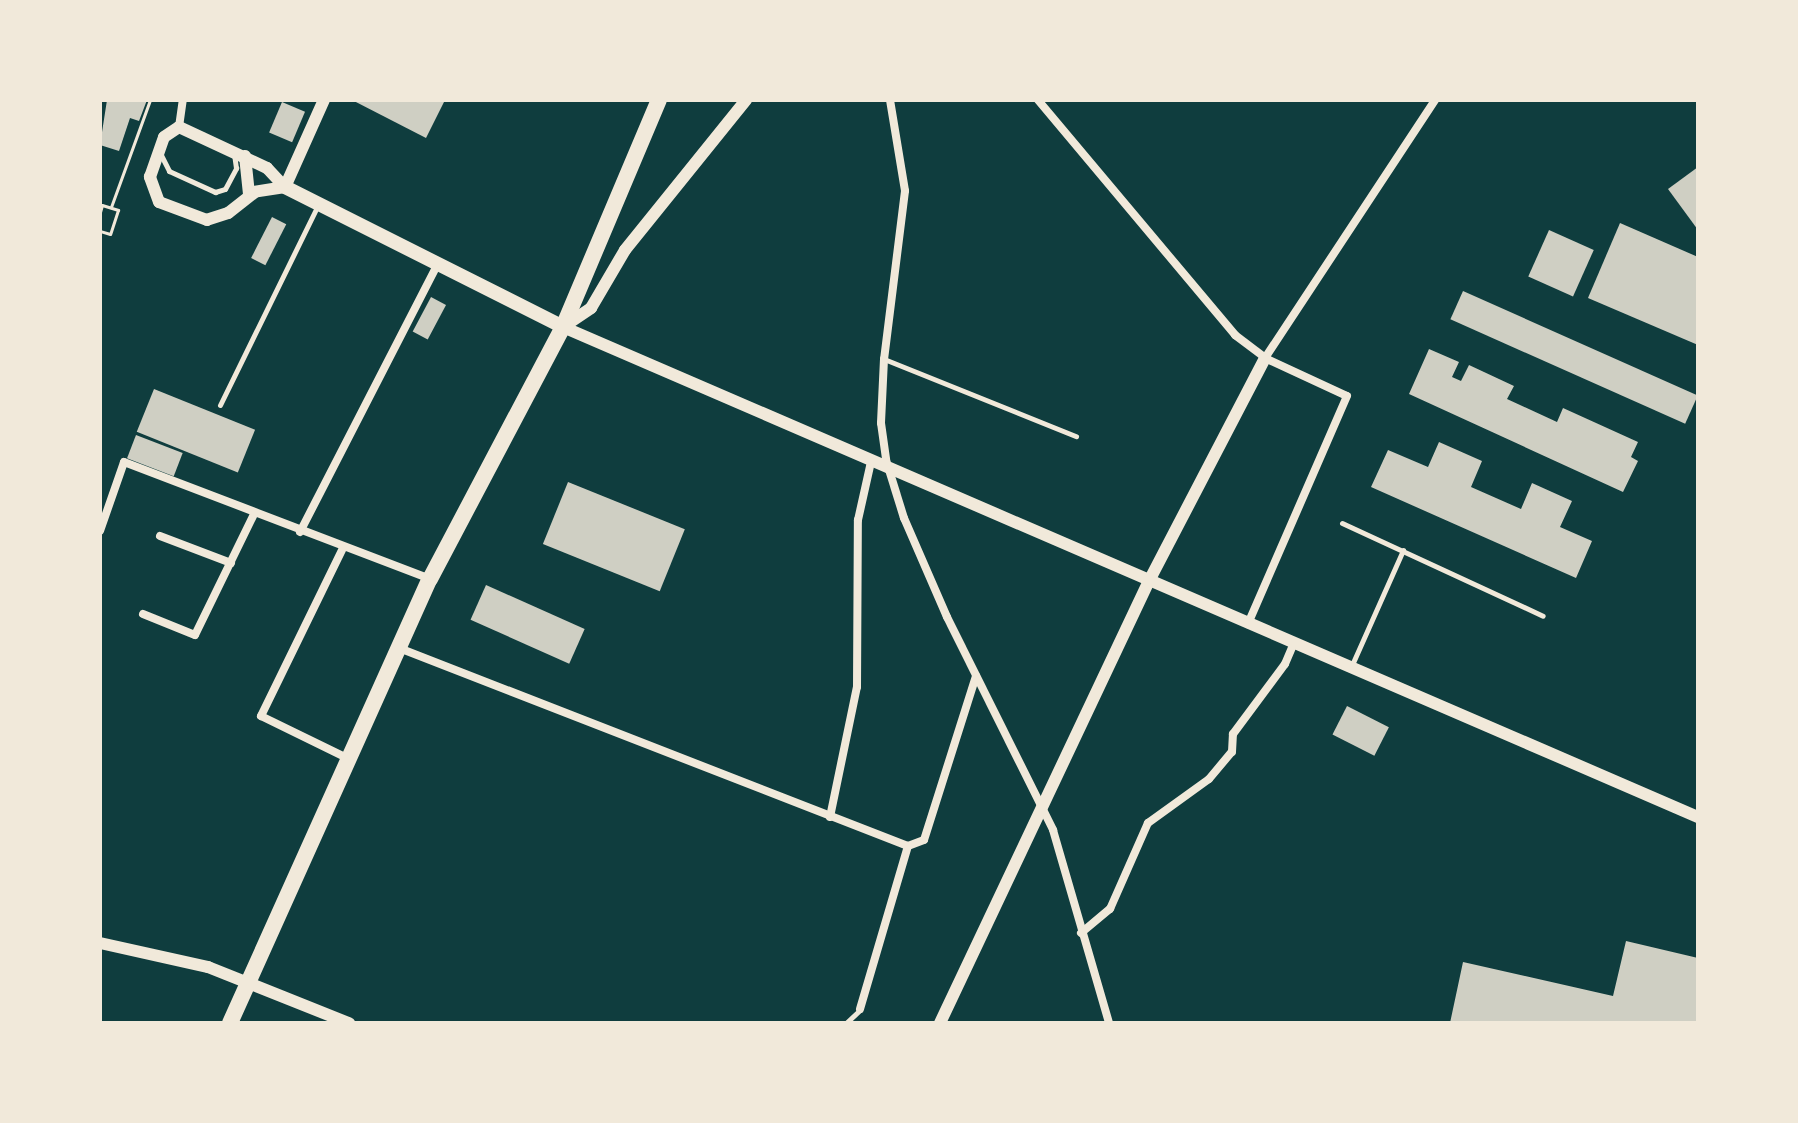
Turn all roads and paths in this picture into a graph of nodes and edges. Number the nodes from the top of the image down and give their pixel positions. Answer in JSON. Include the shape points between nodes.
{"nodes":[{"id":1,"x":150,"y":100,"type":"edge"},
{"id":2,"x":183,"y":100,"type":"edge"},
{"id":3,"x":324,"y":100,"type":"edge"},
{"id":4,"x":659,"y":100,"type":"edge"},
{"id":5,"x":746,"y":100,"type":"edge"},
{"id":6,"x":890,"y":100,"type":"edge"},
{"id":7,"x":1038,"y":100,"type":"edge"},
{"id":8,"x":1435,"y":100,"type":"edge"},
{"id":9,"x":179,"y":127,"type":"junction"},
{"id":10,"x":160,"y":149,"type":"junction"},
{"id":11,"x":232,"y":150,"type":"junction"},
{"id":12,"x":245,"y":156,"type":"junction"},
{"id":13,"x":285,"y":187,"type":"junction"},
{"id":14,"x":249,"y":194,"type":"junction"},
{"id":15,"x":319,"y":204,"type":"junction"},
{"id":16,"x":111,"y":207,"type":"junction"},
{"id":17,"x":100,"y":212,"type":"edge"},
{"id":18,"x":100,"y":231,"type":"edge"},
{"id":19,"x":438,"y":264,"type":"junction"},
{"id":20,"x":563,"y":327,"type":"junction"},
{"id":21,"x":1265,"y":358,"type":"junction"},
{"id":22,"x":884,"y":359,"type":"junction"},
{"id":23,"x":220,"y":405,"type":"dead end"},
{"id":24,"x":1076,"y":436,"type":"dead end"},
{"id":25,"x":871,"y":462,"type":"junction"},
{"id":26,"x":892,"y":471,"type":"junction"},
{"id":27,"x":254,"y":514,"type":"junction"},
{"id":28,"x":1342,"y":523,"type":"dead end"},
{"id":29,"x":100,"y":531,"type":"edge"},
{"id":30,"x":300,"y":532,"type":"junction"},
{"id":31,"x":160,"y":536,"type":"dead end"},
{"id":32,"x":343,"y":548,"type":"junction"},
{"id":33,"x":1403,"y":550,"type":"junction"},
{"id":34,"x":231,"y":563,"type":"junction"},
{"id":35,"x":430,"y":579,"type":"junction"},
{"id":36,"x":1149,"y":581,"type":"junction"},
{"id":37,"x":143,"y":614,"type":"dead end"},
{"id":38,"x":1543,"y":616,"type":"dead end"},
{"id":39,"x":1248,"y":624,"type":"junction"},
{"id":40,"x":1294,"y":643,"type":"junction"},
{"id":41,"x":398,"y":648,"type":"junction"},
{"id":42,"x":1351,"y":668,"type":"junction"},
{"id":43,"x":976,"y":676,"type":"junction"},
{"id":44,"x":347,"y":758,"type":"junction"},
{"id":45,"x":1041,"y":805,"type":"junction"},
{"id":46,"x":830,"y":817,"type":"junction"},
{"id":47,"x":1698,"y":817,"type":"edge"},
{"id":48,"x":908,"y":846,"type":"junction"},
{"id":49,"x":1081,"y":933,"type":"junction"},
{"id":50,"x":100,"y":943,"type":"edge"},
{"id":51,"x":249,"y":982,"type":"junction"},
{"id":52,"x":860,"y":1009,"type":"joint"},
{"id":53,"x":230,"y":1023,"type":"edge"},
{"id":54,"x":349,"y":1023,"type":"edge"},
{"id":55,"x":846,"y":1023,"type":"edge"},
{"id":56,"x":940,"y":1023,"type":"edge"},
{"id":57,"x":1109,"y":1023,"type":"edge"}],
"edges":[{"from":1,"to":16,"type":"path"},
{"from":2,"to":9,"type":"street"},
{"from":3,"to":13,"type":"street"},
{"from":4,"to":20,"type":"highway"},
{"from":5,"to":20,"type":"street","via":[[625,250],[591,308]]},
{"from":6,"to":22,"type":"street","via":[[905,191]]},
{"from":7,"to":21,"type":"street","via":[[1235,335]]},
{"from":8,"to":21,"type":"street"},
{"from":9,"to":10,"type":"street","via":[[164,137]]},
{"from":9,"to":11,"type":"street"},
{"from":10,"to":11,"type":"lane","via":[[169,171],[215,192],[225,189],[236,168]]},
{"from":10,"to":14,"type":"street","via":[[150,184],[159,202],[207,220],[228,213]]},
{"from":11,"to":12,"type":"street"},
{"from":12,"to":13,"type":"street","via":[[281,178]]},
{"from":12,"to":14,"type":"street"},
{"from":13,"to":14,"type":"street"},
{"from":13,"to":15,"type":"main road"},
{"from":15,"to":19,"type":"main road"},
{"from":15,"to":23,"type":"lane"},
{"from":16,"to":17,"type":"path","via":[[102,205]]},
{"from":16,"to":18,"type":"path","via":[[118,210],[110,234]]},
{"from":19,"to":20,"type":"main road"},
{"from":19,"to":30,"type":"street"},
{"from":20,"to":25,"type":"street"},
{"from":20,"to":35,"type":"highway"},
{"from":21,"to":36,"type":"street"},
{"from":21,"to":39,"type":"street","via":[[1347,396]]},
{"from":22,"to":24,"type":"lane"},
{"from":22,"to":26,"type":"street","via":[[881,423]]},
{"from":25,"to":26,"type":"street"},
{"from":25,"to":46,"type":"street","via":[[858,520],[857,687]]},
{"from":26,"to":36,"type":"street"},
{"from":26,"to":43,"type":"street","via":[[904,518]]},
{"from":27,"to":29,"type":"street","via":[[124,462]]},
{"from":27,"to":30,"type":"street"},
{"from":27,"to":34,"type":"street"},
{"from":28,"to":33,"type":"lane"},
{"from":30,"to":32,"type":"street"},
{"from":31,"to":34,"type":"street"},
{"from":32,"to":35,"type":"street"},
{"from":32,"to":44,"type":"street","via":[[261,716]]},
{"from":33,"to":38,"type":"lane"},
{"from":33,"to":42,"type":"lane"},
{"from":34,"to":37,"type":"street","via":[[195,635]]},
{"from":35,"to":41,"type":"highway"},
{"from":36,"to":39,"type":"street"},
{"from":36,"to":45,"type":"street"},
{"from":39,"to":40,"type":"street"},
{"from":40,"to":42,"type":"street"},
{"from":40,"to":49,"type":"street","via":[[1285,664],[1233,734],[1232,752],[1209,779],[1148,823],[1110,909]]},
{"from":41,"to":44,"type":"highway"},
{"from":41,"to":46,"type":"street"},
{"from":42,"to":47,"type":"street"},
{"from":43,"to":45,"type":"street"},
{"from":43,"to":48,"type":"street","via":[[924,840]]},
{"from":44,"to":51,"type":"highway"},
{"from":45,"to":49,"type":"street"},
{"from":45,"to":56,"type":"street"},
{"from":46,"to":48,"type":"street"},
{"from":48,"to":52,"type":"street"},
{"from":49,"to":57,"type":"street"},
{"from":50,"to":51,"type":"street","via":[[208,967]]},
{"from":51,"to":53,"type":"highway"},
{"from":51,"to":54,"type":"street"},
{"from":52,"to":55,"type":"lane"}]}
